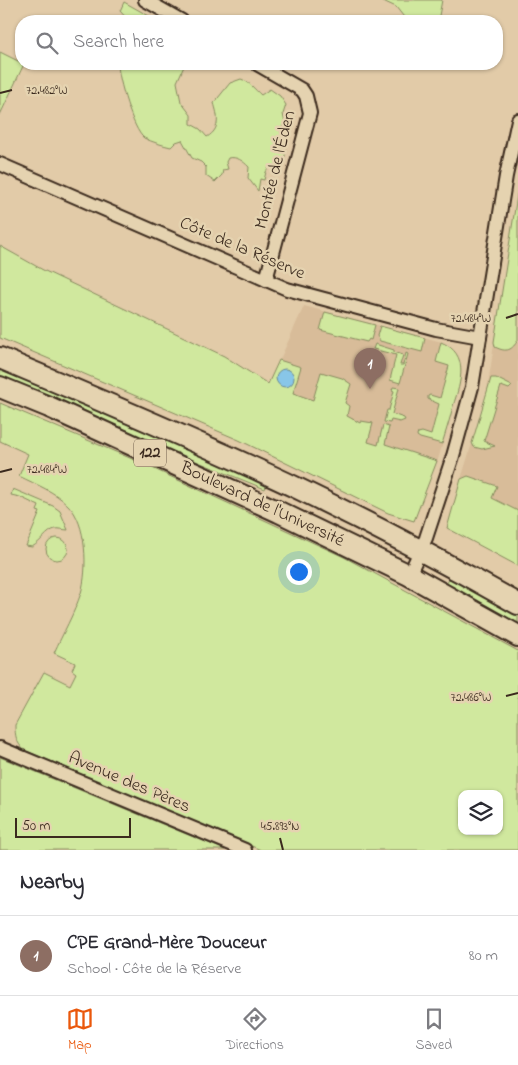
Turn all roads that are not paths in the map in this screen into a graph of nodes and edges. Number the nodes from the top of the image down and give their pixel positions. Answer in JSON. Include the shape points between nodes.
{"nodes":[{"id":1,"x":145,"y":0,"type":"edge"},
{"id":2,"x":171,"y":15,"type":"edge"},
{"id":3,"x":267,"y":70,"type":"edge"},
{"id":4,"x":518,"y":120,"type":"edge"},
{"id":5,"x":0,"y":164,"type":"edge"},
{"id":6,"x":266,"y":280,"type":"junction"},
{"id":7,"x":480,"y":338,"type":"junction"},
{"id":8,"x":0,"y":358,"type":"edge"},
{"id":9,"x":0,"y":387,"type":"edge"},
{"id":10,"x":421,"y":550,"type":"junction"},
{"id":11,"x":409,"y":575,"type":"junction"},
{"id":12,"x":518,"y":604,"type":"edge"},
{"id":13,"x":518,"y":636,"type":"edge"},
{"id":14,"x":0,"y":748,"type":"edge"},
{"id":15,"x":245,"y":850,"type":"edge"}],
"edges":[{"from":1,"to":2,"type":"street"},
{"from":3,"to":6,"type":"street","name":"Montée de l'Éden","via":[[302,90],[310,113]]},
{"from":4,"to":7,"type":"street"},
{"from":5,"to":6,"type":"street","name":"Côte de la Réserve"},
{"from":6,"to":7,"type":"street","name":"Côte de la Réserve","via":[[298,292]]},
{"from":7,"to":10,"type":"street","via":[[467,407]]},
{"from":8,"to":10,"type":"main road","name":"Boulevard de l'Université","via":[[298,488]]},
{"from":9,"to":11,"type":"main road","name":"Boulevard de l'Université","number":"122","via":[[242,494]]},
{"from":10,"to":11,"type":"street"},
{"from":10,"to":12,"type":"main road","name":"Boulevard de l'Université"},
{"from":11,"to":13,"type":"main road","name":"Boulevard de l'Université","number":"122"},
{"from":14,"to":15,"type":"street","name":"Avenue des Pères"}]}
